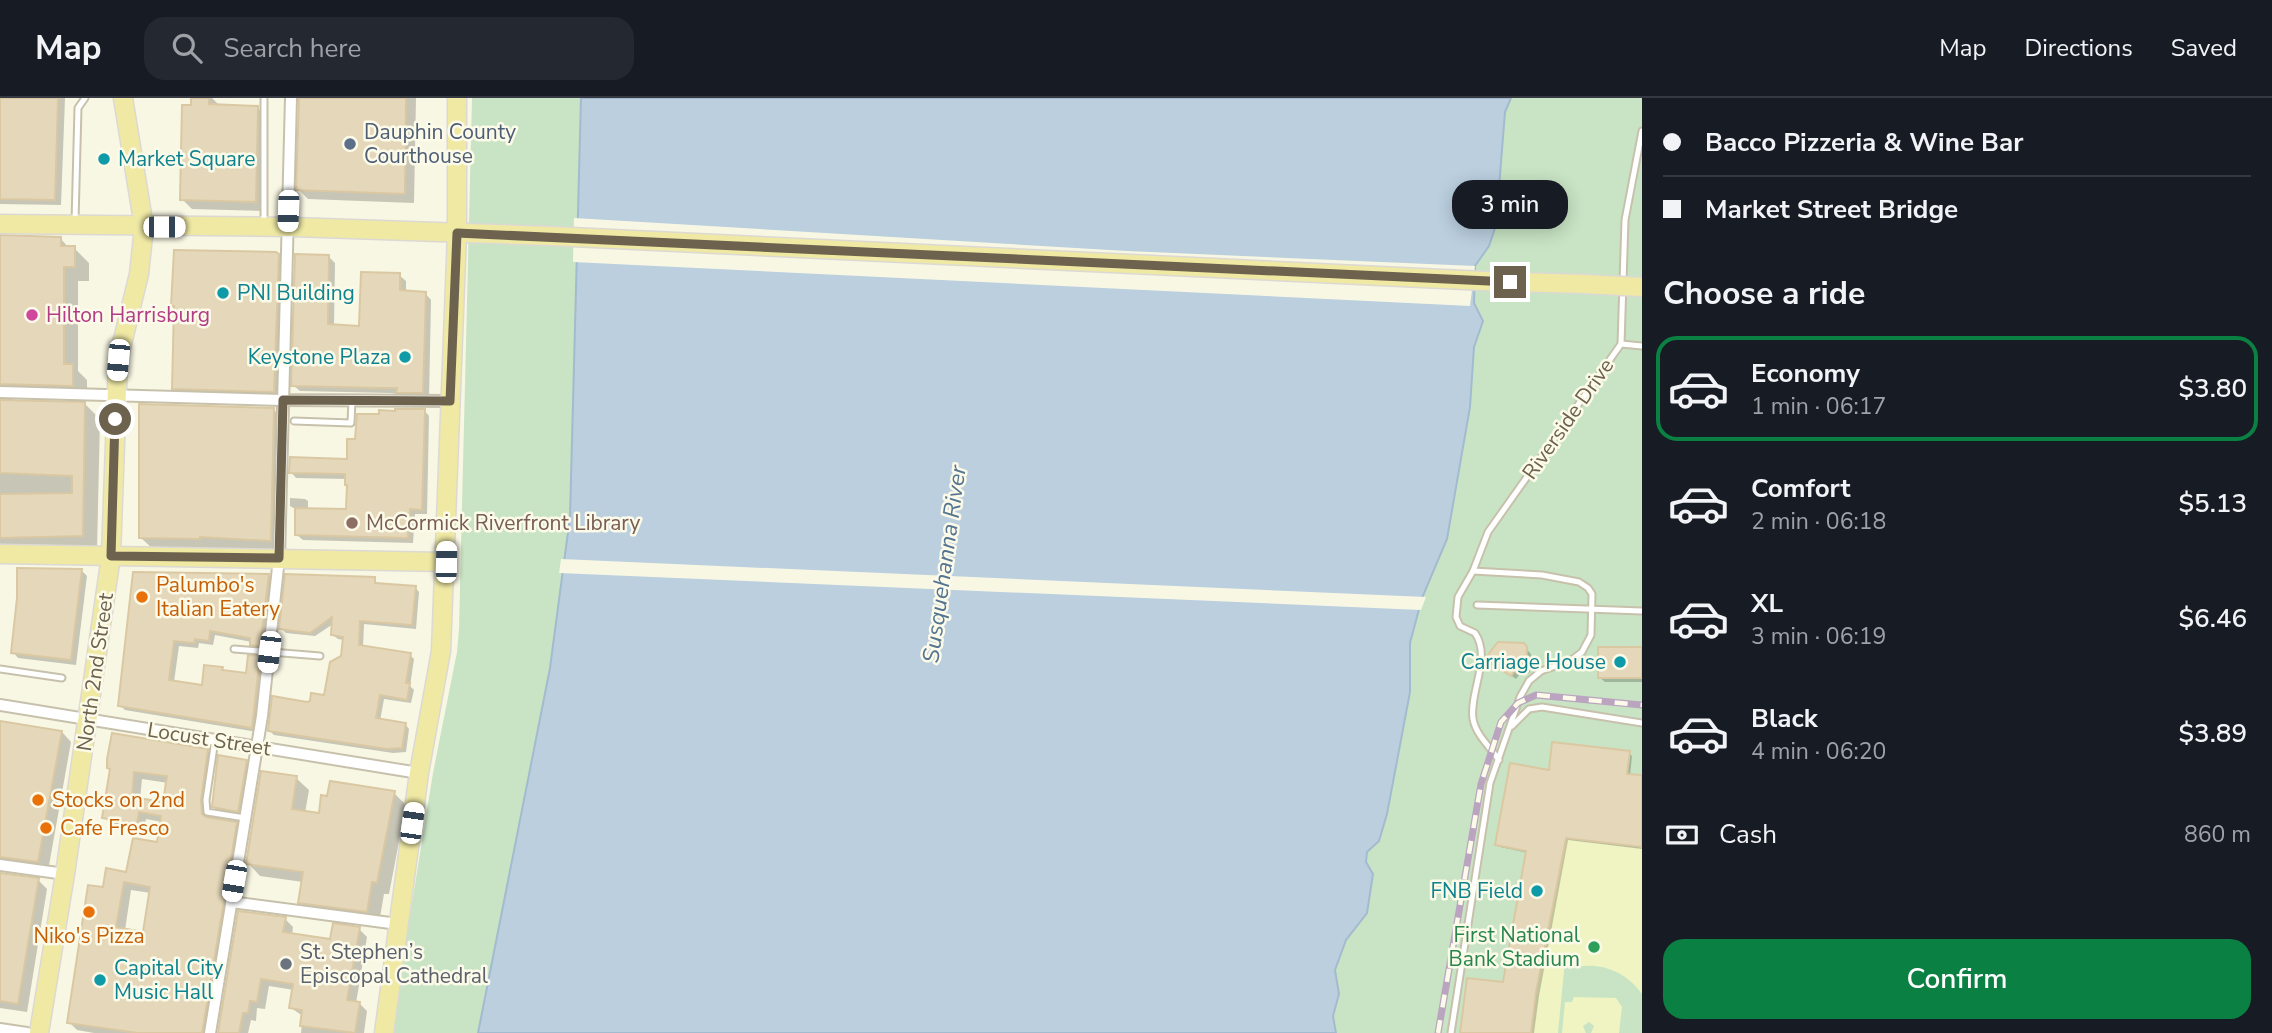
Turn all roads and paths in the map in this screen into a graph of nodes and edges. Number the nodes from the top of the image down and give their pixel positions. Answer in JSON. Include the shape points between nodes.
{"nodes":[{"id":1,"x":85,"y":98,"type":"edge"},
{"id":2,"x":123,"y":98,"type":"edge"},
{"id":3,"x":264,"y":98,"type":"edge"},
{"id":4,"x":291,"y":98,"type":"edge"},
{"id":5,"x":457,"y":98,"type":"edge"},
{"id":6,"x":1642,"y":131,"type":"edge"},
{"id":7,"x":1640,"y":160,"type":"edge"},
{"id":8,"x":0,"y":224,"type":"edge"},
{"id":9,"x":75,"y":225,"type":"junction"},
{"id":10,"x":264,"y":226,"type":"junction"},
{"id":11,"x":144,"y":227,"type":"junction"},
{"id":12,"x":287,"y":227,"type":"junction"},
{"id":13,"x":457,"y":233,"type":"junction"},
{"id":14,"x":1642,"y":288,"type":"edge"},
{"id":15,"x":1620,"y":344,"type":"junction"},
{"id":16,"x":1642,"y":346,"type":"edge"},
{"id":17,"x":0,"y":392,"type":"edge"},
{"id":18,"x":115,"y":394,"type":"junction"},
{"id":19,"x":283,"y":400,"type":"junction"},
{"id":20,"x":352,"y":400,"type":"junction"},
{"id":21,"x":450,"y":401,"type":"junction"},
{"id":22,"x":294,"y":421,"type":"dead end"},
{"id":23,"x":0,"y":554,"type":"edge"},
{"id":24,"x":111,"y":556,"type":"junction"},
{"id":25,"x":279,"y":558,"type":"junction"},
{"id":26,"x":446,"y":562,"type":"junction"},
{"id":27,"x":1474,"y":571,"type":"junction"},
{"id":28,"x":1477,"y":606,"type":"dead end"},
{"id":29,"x":1591,"y":609,"type":"junction"},
{"id":30,"x":1642,"y":611,"type":"edge"},
{"id":31,"x":234,"y":649,"type":"dead end"},
{"id":32,"x":269,"y":652,"type":"junction"},
{"id":33,"x":320,"y":656,"type":"dead end"},
{"id":34,"x":0,"y":669,"type":"edge"},
{"id":35,"x":62,"y":678,"type":"dead end"},
{"id":36,"x":0,"y":705,"type":"edge"},
{"id":37,"x":88,"y":719,"type":"junction"},
{"id":38,"x":1642,"y":723,"type":"edge"},
{"id":39,"x":1510,"y":729,"type":"junction"},
{"id":40,"x":215,"y":740,"type":"junction"},
{"id":41,"x":256,"y":747,"type":"junction"},
{"id":42,"x":1500,"y":760,"type":"junction"},
{"id":43,"x":419,"y":773,"type":"junction"},
{"id":44,"x":245,"y":817,"type":"junction"},
{"id":45,"x":0,"y":865,"type":"edge"},
{"id":46,"x":65,"y":874,"type":"junction"},
{"id":47,"x":231,"y":902,"type":"junction"},
{"id":48,"x":398,"y":924,"type":"junction"},
{"id":49,"x":0,"y":1029,"type":"edge"},
{"id":50,"x":27,"y":1033,"type":"edge"},
{"id":51,"x":39,"y":1033,"type":"edge"},
{"id":52,"x":210,"y":1033,"type":"edge"},
{"id":53,"x":384,"y":1033,"type":"edge"},
{"id":54,"x":1451,"y":1033,"type":"edge"}],
"edges":[{"from":1,"to":9,"type":"lane","via":[[78,108]]},
{"from":2,"to":11,"type":"main road","name":"North 2nd Street"},
{"from":3,"to":10,"type":"lane"},
{"from":4,"to":12,"type":"street"},
{"from":5,"to":13,"type":"main road"},
{"from":6,"to":7,"type":"lane","name":"Riverside Drive"},
{"from":7,"to":15,"type":"lane","name":"Riverside Drive","via":[[1625,220]]},
{"from":8,"to":9,"type":"main road"},
{"from":9,"to":11,"type":"main road"},
{"from":10,"to":11,"type":"main road"},
{"from":10,"to":12,"type":"main road"},
{"from":11,"to":18,"type":"main road","name":"North 2nd Street"},
{"from":12,"to":13,"type":"main road"},
{"from":12,"to":19,"type":"street"},
{"from":13,"to":14,"type":"main road","bridge":true},
{"from":13,"to":21,"type":"main road"},
{"from":15,"to":16,"type":"lane"},
{"from":15,"to":27,"type":"lane","name":"Riverside Drive","via":[[1488,532]]},
{"from":17,"to":18,"type":"street"},
{"from":18,"to":19,"type":"street"},
{"from":18,"to":24,"type":"main road","name":"North 2nd Street"},
{"from":19,"to":20,"type":"street"},
{"from":19,"to":25,"type":"street"},
{"from":20,"to":21,"type":"street"},
{"from":20,"to":22,"type":"lane","via":[[351,423]]},
{"from":21,"to":26,"type":"main road"},
{"from":23,"to":24,"type":"main road"},
{"from":24,"to":25,"type":"main road"},
{"from":24,"to":37,"type":"main road","name":"North 2nd Street"},
{"from":25,"to":26,"type":"main road"},
{"from":25,"to":32,"type":"street"},
{"from":26,"to":43,"type":"main road","via":[[441,651]]},
{"from":27,"to":29,"type":"lane","via":[[1579,582],[1592,594]]},
{"from":27,"to":42,"type":"lane","name":"Riverside Drive","via":[[1458,597],[1457,617],[1460,626],[1479,639],[1473,718],[1479,736]]},
{"from":28,"to":29,"type":"lane"},
{"from":29,"to":30,"type":"lane"},
{"from":29,"to":39,"type":"lane","via":[[1588,644],[1570,661],[1528,681]]},
{"from":31,"to":32,"type":"lane"},
{"from":32,"to":33,"type":"lane"},
{"from":32,"to":41,"type":"street"},
{"from":34,"to":35,"type":"lane"},
{"from":36,"to":37,"type":"street","name":"Locust Street"},
{"from":37,"to":40,"type":"street","name":"Locust Street"},
{"from":37,"to":46,"type":"main road","name":"North 2nd Street"},
{"from":38,"to":39,"type":"lane","via":[[1542,707],[1529,709]]},
{"from":39,"to":42,"type":"lane"},
{"from":40,"to":41,"type":"street","name":"Locust Street"},
{"from":40,"to":44,"type":"lane","via":[[207,812]]},
{"from":41,"to":43,"type":"street","name":"Locust Street"},
{"from":41,"to":44,"type":"street"},
{"from":42,"to":54,"type":"lane","via":[[1490,783]]},
{"from":43,"to":48,"type":"main road"},
{"from":44,"to":47,"type":"street"},
{"from":45,"to":46,"type":"street"},
{"from":46,"to":51,"type":"main road","name":"North 2nd Street"},
{"from":47,"to":48,"type":"street"},
{"from":47,"to":52,"type":"street"},
{"from":48,"to":53,"type":"main road"},
{"from":49,"to":50,"type":"street"}]}
